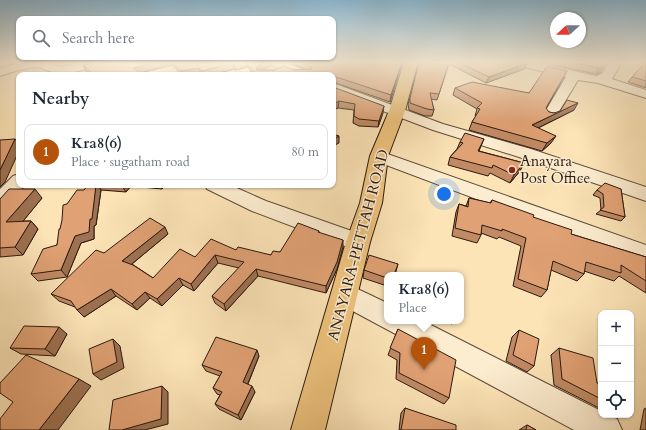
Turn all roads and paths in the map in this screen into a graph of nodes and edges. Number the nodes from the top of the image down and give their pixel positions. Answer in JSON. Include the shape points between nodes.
{"nodes":[{"id":1,"x":405,"y":82,"type":"edge"},
{"id":2,"x":570,"y":82,"type":"edge"},
{"id":3,"x":608,"y":82,"type":"edge"},
{"id":4,"x":336,"y":88,"type":"edge"},
{"id":5,"x":646,"y":94,"type":"edge"},
{"id":6,"x":397,"y":111,"type":"junction"},
{"id":7,"x":550,"y":115,"type":"edge"},
{"id":8,"x":379,"y":156,"type":"junction"},
{"id":9,"x":16,"y":183,"type":"edge"},
{"id":10,"x":220,"y":188,"type":"edge"},
{"id":11,"x":646,"y":194,"type":"edge"},
{"id":12,"x":0,"y":201,"type":"edge"},
{"id":13,"x":358,"y":242,"type":"junction"},
{"id":14,"x":646,"y":254,"type":"edge"},
{"id":15,"x":345,"y":294,"type":"junction"},
{"id":16,"x":384,"y":314,"type":"edge"},
{"id":17,"x":402,"y":324,"type":"edge"},
{"id":18,"x":308,"y":430,"type":"edge"},
{"id":19,"x":606,"y":430,"type":"edge"}],
"edges":[{"from":1,"to":6,"type":"main road","name":"ANAYARA-PETTAH ROAD"},
{"from":2,"to":7,"type":"street"},
{"from":3,"to":5,"type":"street"},
{"from":4,"to":6,"type":"street"},
{"from":6,"to":8,"type":"main road","name":"ANAYARA-PETTAH ROAD"},
{"from":6,"to":11,"type":"street","via":[[438,127]]},
{"from":8,"to":13,"type":"main road","name":"ANAYARA-PETTAH ROAD","via":[[371,203]]},
{"from":8,"to":14,"type":"street"},
{"from":9,"to":12,"type":"street"},
{"from":10,"to":13,"type":"street","via":[[259,206]]},
{"from":13,"to":15,"type":"main road","name":"ANAYARA-PETTAH ROAD"},
{"from":15,"to":16,"type":"street"},
{"from":15,"to":18,"type":"main road","name":"ANAYARA-PETTAH ROAD"},
{"from":17,"to":19,"type":"street"}]}
